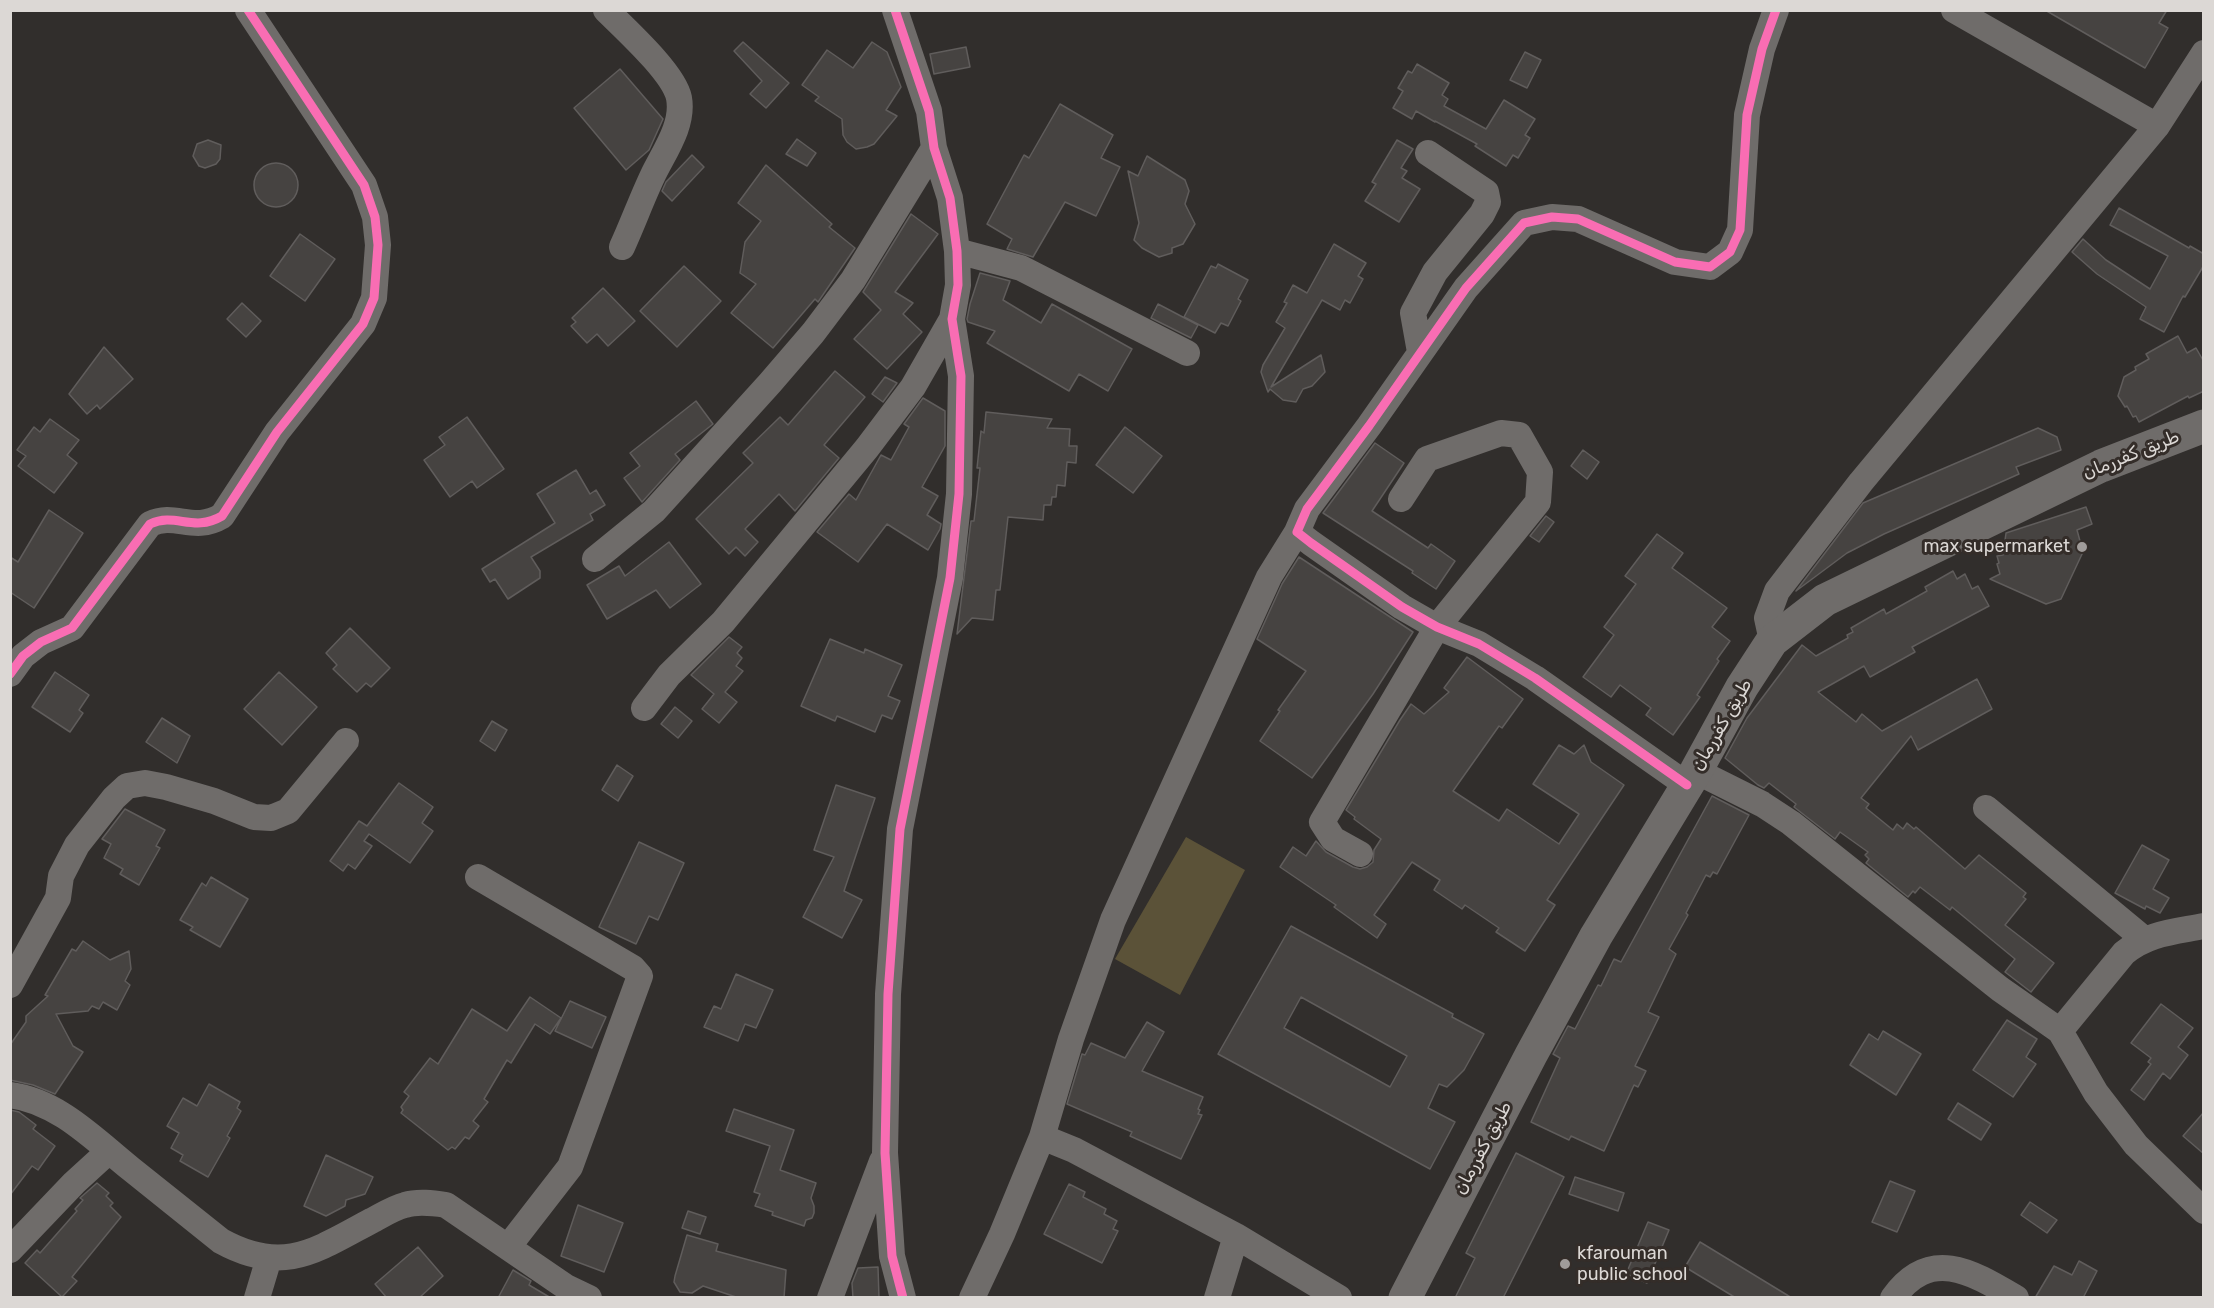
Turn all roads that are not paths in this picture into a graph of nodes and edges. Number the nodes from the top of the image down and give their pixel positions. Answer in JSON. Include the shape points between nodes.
{"nodes":[{"id":1,"x":248,"y":10,"type":"edge"},
{"id":2,"x":606,"y":10,"type":"edge"},
{"id":3,"x":895,"y":10,"type":"edge"},
{"id":4,"x":1776,"y":10,"type":"edge"},
{"id":5,"x":1954,"y":10,"type":"edge"},
{"id":6,"x":2204,"y":53,"type":"edge"},
{"id":7,"x":2157,"y":126,"type":"junction"},
{"id":8,"x":934,"y":148,"type":"junction"},
{"id":9,"x":1428,"y":153,"type":"dead end"},
{"id":10,"x":622,"y":247,"type":"dead end"},
{"id":11,"x":957,"y":251,"type":"junction"},
{"id":12,"x":952,"y":319,"type":"junction"},
{"id":13,"x":1420,"y":352,"type":"junction"},
{"id":14,"x":1187,"y":353,"type":"dead end"},
{"id":15,"x":2199,"y":433,"type":"edge"},
{"id":16,"x":1401,"y":499,"type":"dead end"},
{"id":17,"x":1298,"y":532,"type":"junction"},
{"id":18,"x":595,"y":559,"type":"dead end"},
{"id":19,"x":1437,"y":627,"type":"junction"},
{"id":20,"x":1772,"y":641,"type":"junction"},
{"id":21,"x":10,"y":674,"type":"edge"},
{"id":22,"x":644,"y":708,"type":"dead end"},
{"id":23,"x":346,"y":741,"type":"dead end"},
{"id":24,"x":1692,"y":778,"type":"junction"},
{"id":25,"x":1986,"y":808,"type":"dead end"},
{"id":26,"x":1360,"y":854,"type":"dead end"},
{"id":27,"x":478,"y":877,"type":"dead end"},
{"id":28,"x":2204,"y":926,"type":"edge"},
{"id":29,"x":2144,"y":939,"type":"junction"},
{"id":30,"x":10,"y":985,"type":"edge"},
{"id":31,"x":2060,"y":1031,"type":"junction"},
{"id":32,"x":10,"y":1095,"type":"edge"},
{"id":33,"x":1042,"y":1137,"type":"junction"},
{"id":34,"x":109,"y":1151,"type":"junction"},
{"id":35,"x":885,"y":1152,"type":"junction"},
{"id":36,"x":2204,"y":1211,"type":"edge"},
{"id":37,"x":1236,"y":1236,"type":"junction"},
{"id":38,"x":508,"y":1247,"type":"junction"},
{"id":39,"x":10,"y":1250,"type":"edge"},
{"id":40,"x":269,"y":1258,"type":"junction"},
{"id":41,"x":257,"y":1298,"type":"edge"},
{"id":42,"x":589,"y":1298,"type":"edge"},
{"id":43,"x":830,"y":1298,"type":"edge"},
{"id":44,"x":903,"y":1298,"type":"edge"},
{"id":45,"x":972,"y":1298,"type":"edge"},
{"id":46,"x":1217,"y":1298,"type":"edge"},
{"id":47,"x":1339,"y":1298,"type":"edge"},
{"id":48,"x":1405,"y":1298,"type":"edge"},
{"id":49,"x":1893,"y":1298,"type":"edge"},
{"id":50,"x":2016,"y":1298,"type":"edge"}],
"edges":[{"from":1,"to":21,"type":"street","via":[[364,185],[375,217],[378,245],[374,298],[363,324],[277,432],[222,516],[211,523],[161,519],[150,524],[72,628],[41,642],[23,656]]},
{"from":2,"to":10,"type":"street","via":[[670,78],[679,97],[674,133]]},
{"from":3,"to":8,"type":"street","via":[[929,111]]},
{"from":4,"to":13,"type":"street","via":[[1753,83],[1747,115],[1740,230],[1730,252],[1710,267],[1675,262],[1578,219],[1552,217],[1524,223],[1466,288]]},
{"from":5,"to":7,"type":"street"},
{"from":6,"to":7,"type":"street"},
{"from":7,"to":20,"type":"street","via":[[1861,482],[1783,582],[1767,618]]},
{"from":8,"to":11,"type":"street","via":[[950,198]]},
{"from":8,"to":18,"type":"street","via":[[853,280],[806,341],[654,511]]},
{"from":9,"to":13,"type":"street","via":[[1486,192],[1488,202],[1435,272],[1413,313]]},
{"from":11,"to":12,"type":"street","via":[[958,285]]},
{"from":11,"to":14,"type":"street","via":[[1021,268]]},
{"from":12,"to":22,"type":"street","via":[[913,387],[867,447],[723,622],[669,675]]},
{"from":12,"to":35,"type":"street","via":[[962,376],[959,494],[950,578],[900,830],[888,994]]},
{"from":13,"to":17,"type":"street","via":[[1308,509]]},
{"from":15,"to":20,"type":"main road","name":"طريق كفررمان","via":[[2101,466],[1825,600]]},
{"from":16,"to":19,"type":"street","via":[[1427,459],[1501,433],[1519,435],[1540,472],[1538,502]]},
{"from":17,"to":19,"type":"street","via":[[1402,607]]},
{"from":17,"to":33,"type":"street","via":[[1269,577],[1113,920]]},
{"from":19,"to":24,"type":"street","via":[[1479,644]]},
{"from":19,"to":26,"type":"street","via":[[1322,822],[1333,839]]},
{"from":20,"to":24,"type":"main road","name":"طريق كفررمان"},
{"from":23,"to":30,"type":"street","via":[[288,811],[271,818],[254,817],[166,787],[144,783],[127,786],[77,845],[61,876],[58,898]]},
{"from":24,"to":31,"type":"street","via":[[1762,804],[1791,823],[2000,989]]},
{"from":24,"to":48,"type":"main road","name":"طريق كفررمان","via":[[1596,936]]},
{"from":25,"to":29,"type":"street"},
{"from":27,"to":38,"type":"street","via":[[633,968],[640,976],[570,1167]]},
{"from":28,"to":29,"type":"street"},
{"from":29,"to":31,"type":"street","via":[[2124,953]]},
{"from":31,"to":36,"type":"street","via":[[2096,1093],[2136,1144]]},
{"from":32,"to":34,"type":"street","via":[[47,1106]]},
{"from":33,"to":37,"type":"street"},
{"from":33,"to":45,"type":"street"},
{"from":34,"to":39,"type":"street"},
{"from":34,"to":40,"type":"street","via":[[221,1241]]},
{"from":35,"to":43,"type":"street"},
{"from":35,"to":44,"type":"street","via":[[892,1256]]},
{"from":37,"to":46,"type":"street"},
{"from":37,"to":47,"type":"street"},
{"from":38,"to":40,"type":"street","via":[[446,1205],[405,1204],[321,1248],[290,1258]]},
{"from":38,"to":42,"type":"street"},
{"from":40,"to":41,"type":"street"},
{"from":49,"to":50,"type":"street","via":[[1919,1272],[1936,1267],[1954,1268],[1983,1278]]}]}
